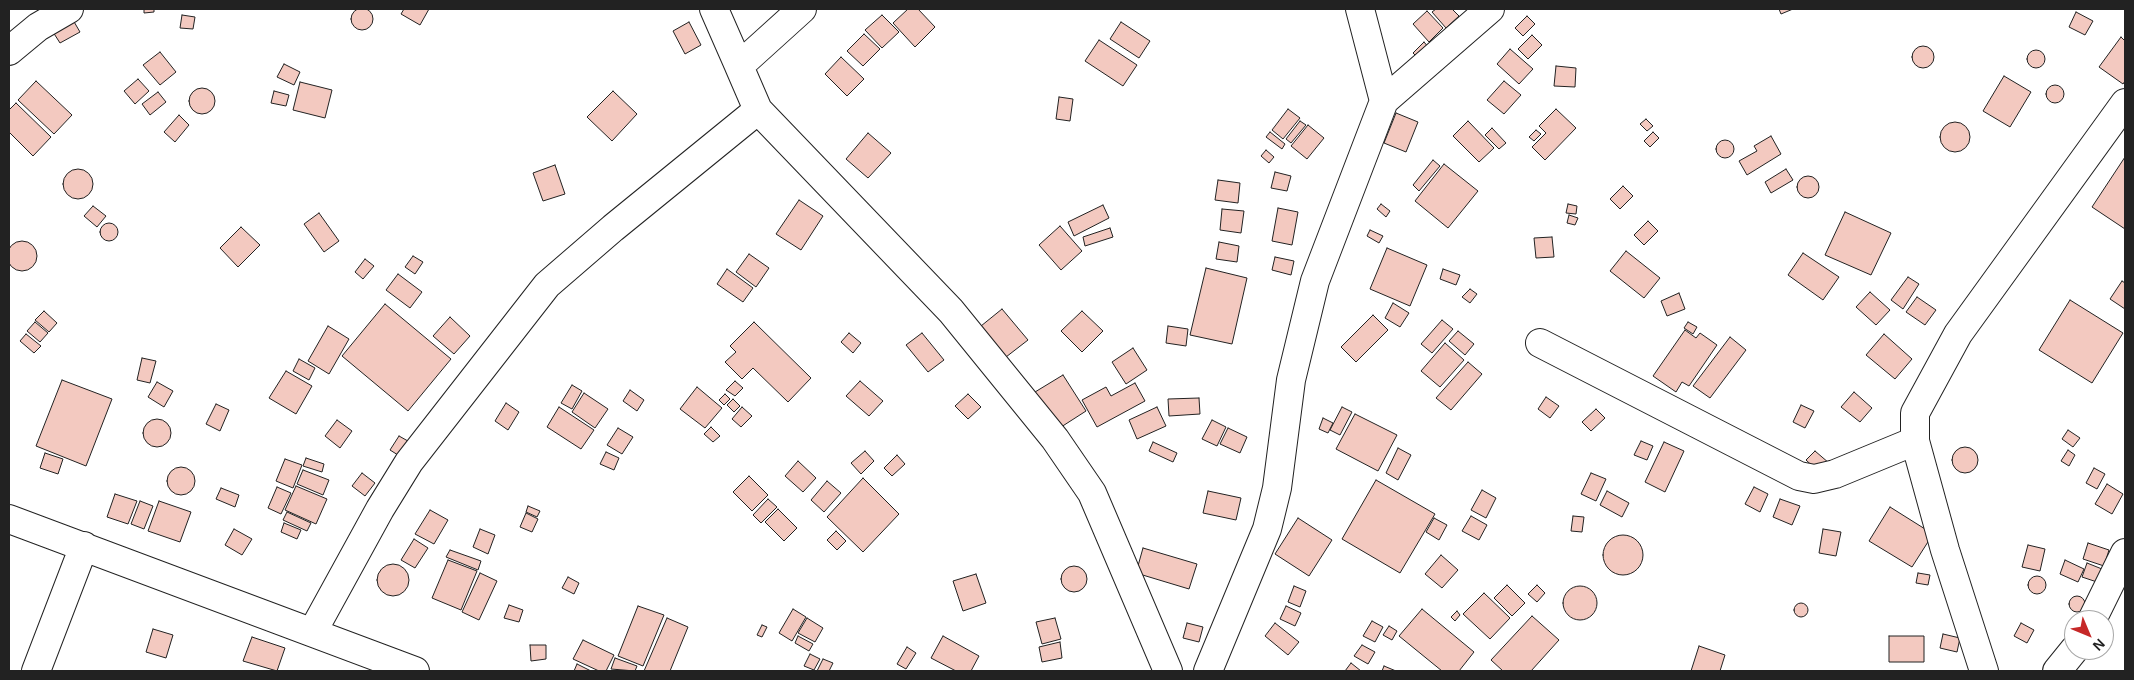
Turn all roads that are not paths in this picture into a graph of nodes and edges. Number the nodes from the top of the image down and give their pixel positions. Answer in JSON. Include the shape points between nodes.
{"nodes":[{"id":1,"x":69,"y":9,"type":"edge"},
{"id":2,"x":714,"y":9,"type":"edge"},
{"id":3,"x":802,"y":9,"type":"edge"},
{"id":4,"x":1360,"y":9,"type":"edge"},
{"id":5,"x":1490,"y":9,"type":"edge"},
{"id":6,"x":9,"y":51,"type":"edge"},
{"id":7,"x":739,"y":66,"type":"junction"},
{"id":8,"x":1384,"y":101,"type":"junction"},
{"id":9,"x":2125,"y":103,"type":"edge"},
{"id":10,"x":758,"y":110,"type":"junction"},
{"id":11,"x":1540,"y":343,"type":"dead end"},
{"id":12,"x":1915,"y":441,"type":"junction"},
{"id":13,"x":9,"y":519,"type":"edge"},
{"id":14,"x":84,"y":546,"type":"junction"},
{"id":15,"x":2125,"y":553,"type":"edge"},
{"id":16,"x":2097,"y":610,"type":"edge"},
{"id":17,"x":313,"y":631,"type":"junction"},
{"id":18,"x":2066,"y":660,"type":"edge"},
{"id":19,"x":36,"y":671,"type":"edge"},
{"id":20,"x":415,"y":671,"type":"edge"},
{"id":21,"x":1168,"y":671,"type":"edge"},
{"id":22,"x":1208,"y":671,"type":"edge"},
{"id":23,"x":1984,"y":671,"type":"edge"},
{"id":24,"x":2057,"y":671,"type":"edge"}],
"edges":[{"from":1,"to":6,"type":"street","via":[[38,27]]},
{"from":2,"to":7,"type":"street"},
{"from":3,"to":7,"type":"street"},
{"from":4,"to":8,"type":"street"},
{"from":5,"to":8,"type":"street"},
{"from":7,"to":10,"type":"street"},
{"from":8,"to":22,"type":"street","via":[[1315,282],[1292,380],[1277,488],[1267,529]]},
{"from":9,"to":12,"type":"street","via":[[1958,334],[1915,413]]},
{"from":10,"to":17,"type":"street","via":[[547,285],[409,462]]},
{"from":10,"to":21,"type":"street","via":[[951,311],[1055,439],[1092,493]]},
{"from":11,"to":12,"type":"street","via":[[1799,476],[1814,479],[1835,474]]},
{"from":12,"to":23,"type":"street","via":[[1945,550]]},
{"from":13,"to":14,"type":"street"},
{"from":14,"to":17,"type":"street"},
{"from":14,"to":19,"type":"street"},
{"from":15,"to":16,"type":"street"},
{"from":17,"to":20,"type":"street"},
{"from":18,"to":24,"type":"street"}]}
